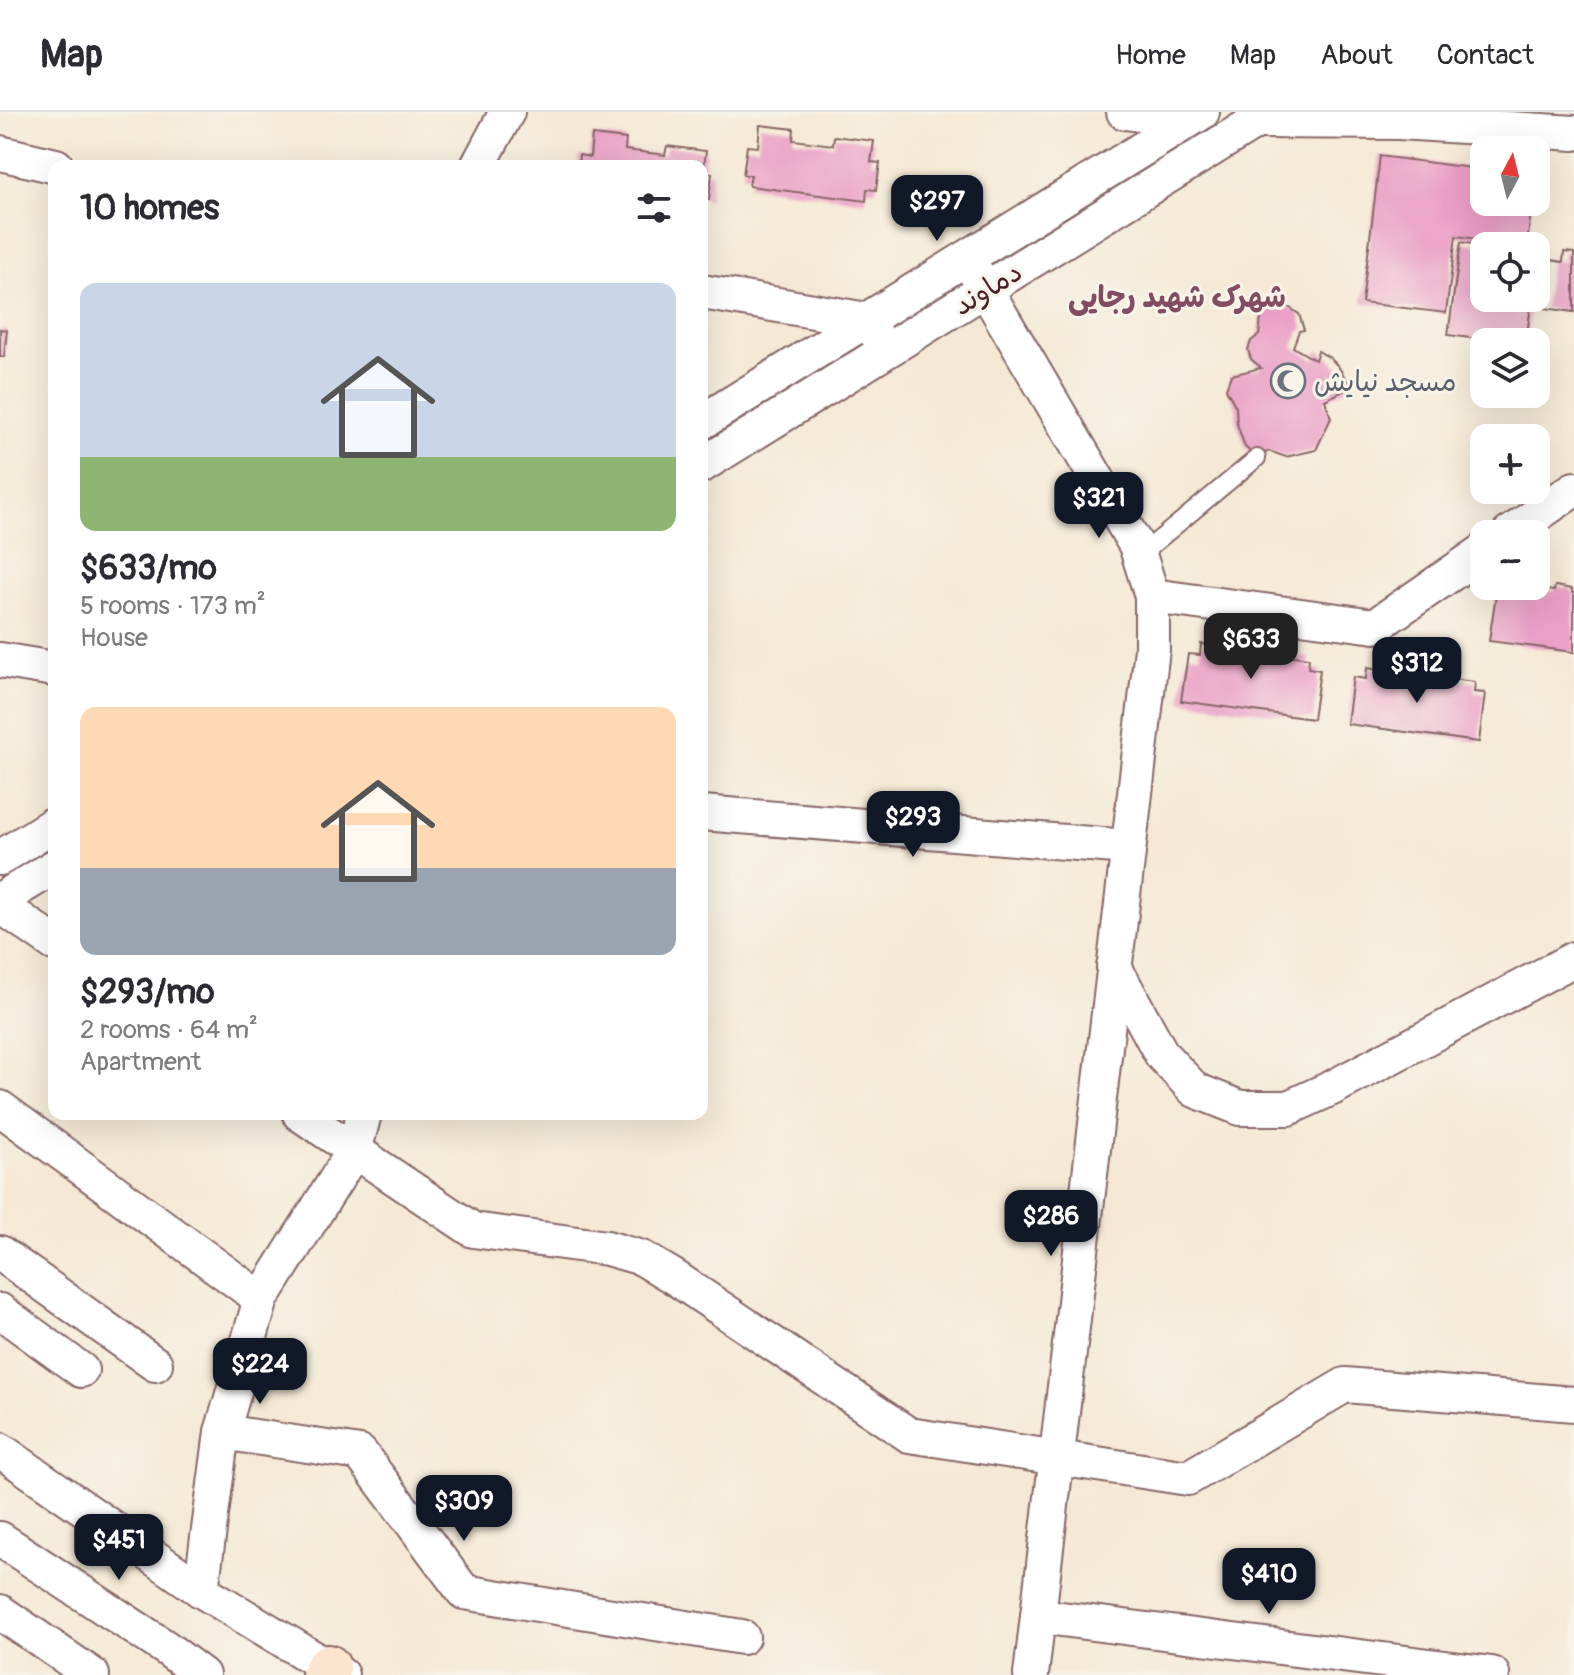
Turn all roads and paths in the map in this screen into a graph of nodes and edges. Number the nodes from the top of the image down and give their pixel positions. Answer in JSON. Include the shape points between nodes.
{"nodes":[{"id":1,"x":507,"y":112,"type":"edge"},
{"id":2,"x":1124,"y":112,"type":"edge"},
{"id":3,"x":1196,"y":116,"type":"edge"},
{"id":4,"x":1264,"y":116,"type":"edge"},
{"id":5,"x":1574,"y":133,"type":"edge"},
{"id":6,"x":0,"y":153,"type":"edge"},
{"id":7,"x":481,"y":160,"type":"edge"},
{"id":8,"x":48,"y":164,"type":"edge"},
{"id":9,"x":967,"y":258,"type":"junction"},
{"id":10,"x":985,"y":289,"type":"junction"},
{"id":11,"x":708,"y":293,"type":"edge"},
{"id":12,"x":867,"y":320,"type":"junction"},
{"id":13,"x":885,"y":351,"type":"junction"},
{"id":14,"x":708,"y":418,"type":"edge"},
{"id":15,"x":1257,"y":458,"type":"dead end"},
{"id":16,"x":708,"y":461,"type":"edge"},
{"id":17,"x":1574,"y":489,"type":"edge"},
{"id":18,"x":1529,"y":520,"type":"edge"},
{"id":19,"x":1139,"y":556,"type":"junction"},
{"id":20,"x":1470,"y":561,"type":"edge"},
{"id":21,"x":1152,"y":596,"type":"junction"},
{"id":22,"x":0,"y":660,"type":"edge"},
{"id":23,"x":48,"y":668,"type":"edge"},
{"id":24,"x":708,"y":813,"type":"edge"},
{"id":25,"x":48,"y":828,"type":"edge"},
{"id":26,"x":1128,"y":847,"type":"junction"},
{"id":27,"x":0,"y":858,"type":"edge"},
{"id":28,"x":48,"y":871,"type":"edge"},
{"id":29,"x":0,"y":903,"type":"edge"},
{"id":30,"x":48,"y":939,"type":"edge"},
{"id":31,"x":1574,"y":959,"type":"edge"},
{"id":32,"x":1114,"y":967,"type":"junction"},
{"id":33,"x":0,"y":1108,"type":"edge"},
{"id":34,"x":309,"y":1120,"type":"edge"},
{"id":35,"x":362,"y":1120,"type":"edge"},
{"id":36,"x":354,"y":1151,"type":"junction"},
{"id":37,"x":0,"y":1253,"type":"edge"},
{"id":38,"x":261,"y":1299,"type":"junction"},
{"id":39,"x":0,"y":1311,"type":"edge"},
{"id":40,"x":155,"y":1364,"type":"dead end"},
{"id":41,"x":81,"y":1370,"type":"dead end"},
{"id":42,"x":1574,"y":1404,"type":"edge"},
{"id":43,"x":222,"y":1432,"type":"junction"},
{"id":44,"x":0,"y":1450,"type":"edge"},
{"id":45,"x":1056,"y":1458,"type":"junction"},
{"id":46,"x":0,"y":1539,"type":"edge"},
{"id":47,"x":201,"y":1590,"type":"junction"},
{"id":48,"x":0,"y":1612,"type":"edge"},
{"id":49,"x":1038,"y":1616,"type":"junction"},
{"id":50,"x":742,"y":1637,"type":"dead end"},
{"id":51,"x":331,"y":1672,"type":"edge"},
{"id":52,"x":1492,"y":1674,"type":"edge"},
{"id":53,"x":92,"y":1675,"type":"edge"},
{"id":54,"x":202,"y":1675,"type":"edge"},
{"id":55,"x":1031,"y":1675,"type":"edge"}],
"edges":[{"from":1,"to":7,"type":"street"},
{"from":2,"to":3,"type":"street"},
{"from":3,"to":9,"type":"street","name":"دماوند"},
{"from":4,"to":5,"type":"street"},
{"from":4,"to":10,"type":"street","name":"دماوند"},
{"from":6,"to":8,"type":"street"},
{"from":9,"to":10,"type":"street"},
{"from":9,"to":12,"type":"street","name":"دماوند"},
{"from":10,"to":13,"type":"street","name":"دماوند"},
{"from":10,"to":19,"type":"street"},
{"from":11,"to":12,"type":"street"},
{"from":12,"to":13,"type":"street"},
{"from":12,"to":14,"type":"street","name":"دماوند"},
{"from":13,"to":16,"type":"street","name":"دماوند"},
{"from":15,"to":19,"type":"lane"},
{"from":17,"to":18,"type":"street"},
{"from":19,"to":21,"type":"street"},
{"from":20,"to":21,"type":"street","via":[[1375,626]]},
{"from":21,"to":26,"type":"street","via":[[1152,649]]},
{"from":22,"to":23,"type":"street"},
{"from":24,"to":26,"type":"street"},
{"from":25,"to":27,"type":"street"},
{"from":26,"to":32,"type":"street"},
{"from":28,"to":29,"type":"street"},
{"from":29,"to":30,"type":"street"},
{"from":31,"to":32,"type":"street","via":[[1288,1108],[1240,1108],[1195,1090],[1162,1055]]},
{"from":32,"to":45,"type":"street"},
{"from":33,"to":38,"type":"street"},
{"from":34,"to":36,"type":"street"},
{"from":35,"to":36,"type":"street"},
{"from":36,"to":38,"type":"street"},
{"from":36,"to":45,"type":"street","via":[[473,1230],[607,1248],[642,1258],[909,1435]]},
{"from":37,"to":40,"type":"street"},
{"from":38,"to":43,"type":"street"},
{"from":39,"to":41,"type":"street"},
{"from":42,"to":45,"type":"street","via":[[1345,1385],[1188,1478]]},
{"from":43,"to":47,"type":"street"},
{"from":43,"to":50,"type":"street","via":[[360,1453],[464,1592]]},
{"from":44,"to":47,"type":"street"},
{"from":45,"to":49,"type":"street"},
{"from":46,"to":54,"type":"street"},
{"from":47,"to":51,"type":"street"},
{"from":48,"to":53,"type":"street"},
{"from":49,"to":52,"type":"street"},
{"from":49,"to":55,"type":"street"}]}
